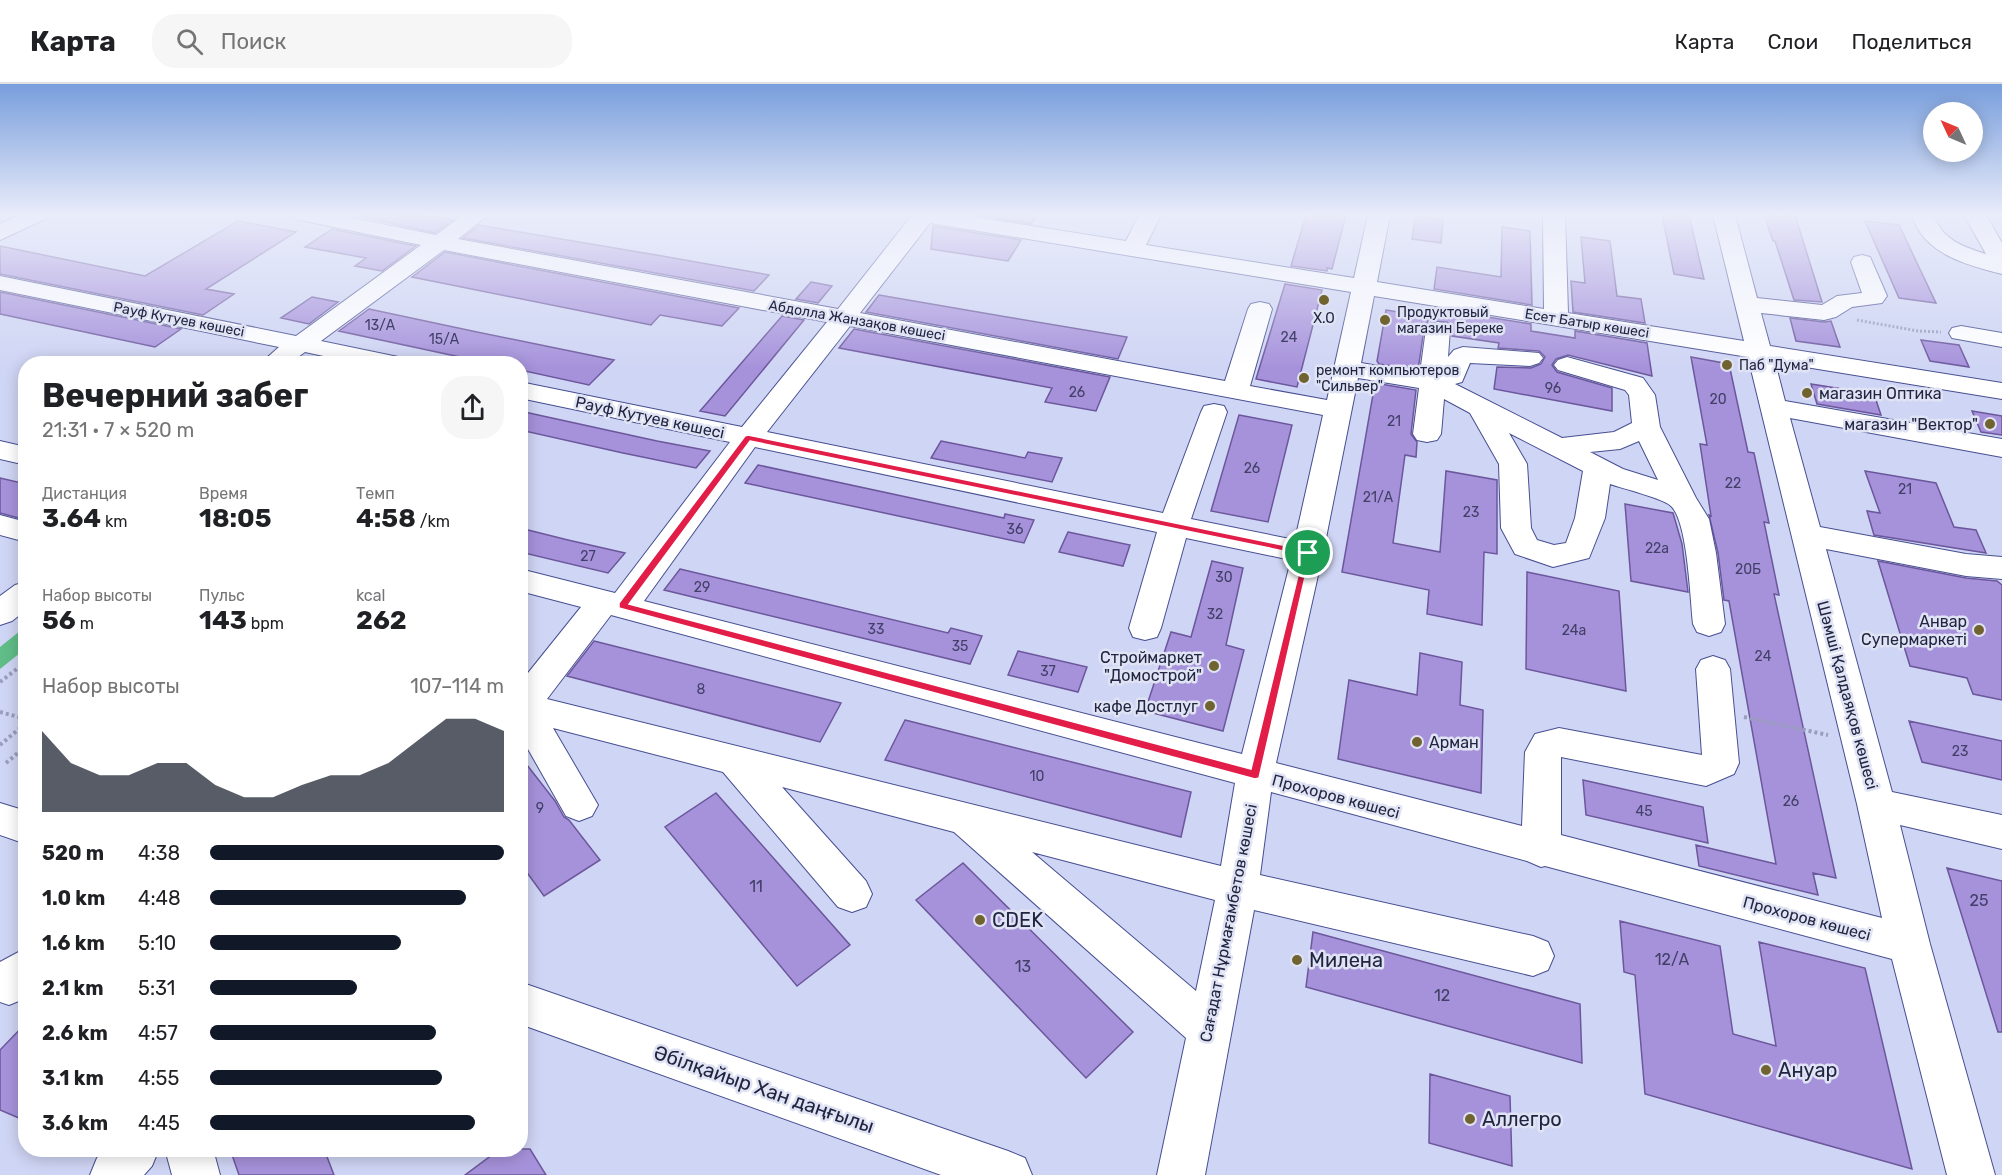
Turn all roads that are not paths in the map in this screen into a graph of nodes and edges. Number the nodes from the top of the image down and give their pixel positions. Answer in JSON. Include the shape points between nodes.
{"nodes":[{"id":1,"x":406,"y":266,"type":"edge"},
{"id":2,"x":567,"y":266,"type":"edge"},
{"id":3,"x":883,"y":266,"type":"edge"},
{"id":4,"x":1236,"y":266,"type":"edge"},
{"id":5,"x":1368,"y":266,"type":"edge"},
{"id":6,"x":1555,"y":266,"type":"edge"},
{"id":7,"x":1737,"y":266,"type":"edge"},
{"id":8,"x":1863,"y":266,"type":"edge"},
{"id":9,"x":0,"y":283,"type":"edge"},
{"id":10,"x":1364,"y":287,"type":"junction"},
{"id":11,"x":1746,"y":304,"type":"junction"},
{"id":12,"x":1260,"y":309,"type":"dead end"},
{"id":13,"x":842,"y":317,"type":"junction"},
{"id":14,"x":1556,"y":318,"type":"junction"},
{"id":15,"x":1438,"y":329,"type":"dead end"},
{"id":16,"x":1961,"y":333,"type":"road end"},
{"id":17,"x":2002,"y":340,"type":"edge"},
{"id":18,"x":300,"y":343,"type":"junction"},
{"id":19,"x":1758,"y":351,"type":"junction"},
{"id":20,"x":283,"y":356,"type":"edge"},
{"id":21,"x":361,"y":356,"type":"edge"},
{"id":22,"x":1530,"y":358,"type":"dead end"},
{"id":23,"x":1567,"y":364,"type":"dead end"},
{"id":24,"x":1347,"y":368,"type":"junction"},
{"id":25,"x":1432,"y":383,"type":"junction"},
{"id":26,"x":1236,"y":389,"type":"junction"},
{"id":27,"x":2002,"y":391,"type":"edge"},
{"id":28,"x":528,"y":392,"type":"edge"},
{"id":29,"x":1773,"y":407,"type":"junction"},
{"id":30,"x":1481,"y":409,"type":"junction"},
{"id":31,"x":1338,"y":410,"type":"junction"},
{"id":32,"x":1214,"y":412,"type":"dead end"},
{"id":33,"x":1646,"y":427,"type":"junction"},
{"id":34,"x":1427,"y":434,"type":"dead end"},
{"id":35,"x":748,"y":438,"type":"junction"},
{"id":36,"x":1557,"y":447,"type":"junction"},
{"id":37,"x":2002,"y":448,"type":"edge"},
{"id":38,"x":0,"y":450,"type":"edge"},
{"id":39,"x":18,"y":454,"type":"edge"},
{"id":40,"x":1598,"y":467,"type":"junction"},
{"id":41,"x":1681,"y":498,"type":"junction"},
{"id":42,"x":0,"y":525,"type":"edge"},
{"id":43,"x":1174,"y":525,"type":"junction"},
{"id":44,"x":18,"y":530,"type":"edge"},
{"id":45,"x":1806,"y":535,"type":"junction"},
{"id":46,"x":1308,"y":553,"type":"junction"},
{"id":47,"x":2002,"y":568,"type":"edge"},
{"id":48,"x":528,"y":582,"type":"edge"},
{"id":49,"x":18,"y":599,"type":"edge"},
{"id":50,"x":614,"y":603,"type":"junction"},
{"id":51,"x":0,"y":613,"type":"edge"},
{"id":52,"x":1709,"y":624,"type":"dead end"},
{"id":53,"x":1145,"y":628,"type":"dead end"},
{"id":54,"x":1713,"y":669,"type":"dead end"},
{"id":55,"x":528,"y":698,"type":"edge"},
{"id":56,"x":528,"y":707,"type":"edge"},
{"id":57,"x":528,"y":716,"type":"edge"},
{"id":58,"x":735,"y":760,"type":"junction"},
{"id":59,"x":1255,"y":774,"type":"junction"},
{"id":60,"x":1876,"y":804,"type":"junction"},
{"id":61,"x":579,"y":805,"type":"dead end"},
{"id":62,"x":966,"y":819,"type":"junction"},
{"id":63,"x":2002,"y":832,"type":"edge"},
{"id":64,"x":1541,"y":850,"type":"junction"},
{"id":65,"x":1238,"y":888,"type":"junction"},
{"id":66,"x":852,"y":894,"type":"dead end"},
{"id":67,"x":1909,"y":944,"type":"junction"},
{"id":68,"x":1533,"y":956,"type":"dead end"},
{"id":69,"x":528,"y":1006,"type":"edge"},
{"id":70,"x":1208,"y":1029,"type":"junction"},
{"id":71,"x":129,"y":1157,"type":"edge"},
{"id":72,"x":191,"y":1157,"type":"edge"},
{"id":73,"x":114,"y":1175,"type":"edge"},
{"id":74,"x":196,"y":1175,"type":"edge"},
{"id":75,"x":1008,"y":1175,"type":"edge"},
{"id":76,"x":1181,"y":1175,"type":"edge"},
{"id":77,"x":1971,"y":1175,"type":"edge"}],
"edges":[{"from":1,"to":18,"type":"street"},
{"from":2,"to":13,"type":"street","name":"Абдолла Жанзақов көшесі"},
{"from":3,"to":13,"type":"street"},
{"from":4,"to":10,"type":"street","name":"Есет Батыр көшесі"},
{"from":5,"to":10,"type":"street","name":"Сағадат Нұрмағамбетов көшесі"},
{"from":6,"to":14,"type":"street"},
{"from":7,"to":11,"type":"street","name":"Шәмші Қалдаяқов көшесі"},
{"from":8,"to":11,"type":"street","via":[[1875,296],[1869,300],[1849,300],[1824,313]]},
{"from":9,"to":18,"type":"street","name":"Рауф Кутуев көшесі"},
{"from":10,"to":14,"type":"street","name":"Есет Батыр көшесі"},
{"from":10,"to":24,"type":"street","name":"Сағадат Нұрмағамбетов көшесі"},
{"from":11,"to":19,"type":"street","name":"Шәмші Қалдаяқов көшесі"},
{"from":12,"to":26,"type":"street"},
{"from":13,"to":26,"type":"street","name":"Абдолла Жанзақов көшесі"},
{"from":13,"to":35,"type":"street"},
{"from":14,"to":19,"type":"street","name":"Есет Батыр көшесі"},
{"from":15,"to":25,"type":"street"},
{"from":16,"to":17,"type":"street"},
{"from":18,"to":20,"type":"street"},
{"from":18,"to":21,"type":"street","name":"Рауф Кутуев көшесі"},
{"from":19,"to":27,"type":"street","name":"Есет Батыр көшесі"},
{"from":19,"to":29,"type":"street","name":"Шәмші Қалдаяқов көшесі"},
{"from":22,"to":25,"type":"street","via":[[1462,356],[1453,376]]},
{"from":23,"to":33,"type":"street","via":[[1634,384],[1642,395]]},
{"from":24,"to":25,"type":"street"},
{"from":24,"to":31,"type":"street","name":"Сағадат Нұрмағамбетов көшесі"},
{"from":25,"to":30,"type":"street"},
{"from":25,"to":34,"type":"street"},
{"from":26,"to":31,"type":"street","name":"Абдолла Жанзақов көшесі"},
{"from":28,"to":35,"type":"street","name":"Рауф Кутуев көшесі"},
{"from":29,"to":37,"type":"street"},
{"from":29,"to":45,"type":"street","name":"Шәмші Қалдаяқов көшесі"},
{"from":30,"to":36,"type":"street"},
{"from":30,"to":40,"type":"street","via":[[1513,464],[1516,528],[1526,547],[1552,556],[1578,551],[1590,518]]},
{"from":31,"to":46,"type":"street","name":"Сағадат Нұрмағамбетов көшесі"},
{"from":32,"to":43,"type":"street"},
{"from":33,"to":36,"type":"street","via":[[1620,440]]},
{"from":33,"to":41,"type":"street"},
{"from":35,"to":43,"type":"street","name":"Рауф Кутуев көшесі"},
{"from":35,"to":50,"type":"street"},
{"from":36,"to":40,"type":"street"},
{"from":38,"to":39,"type":"street"},
{"from":40,"to":41,"type":"street"},
{"from":41,"to":52,"type":"street","via":[[1694,519]]},
{"from":42,"to":44,"type":"street"},
{"from":43,"to":46,"type":"street","name":"Рауф Кутуев көшесі"},
{"from":43,"to":53,"type":"street"},
{"from":45,"to":47,"type":"street","via":[[1966,565]]},
{"from":45,"to":60,"type":"street","name":"Шәмші Қалдаяқов көшесі"},
{"from":46,"to":59,"type":"street","name":"Сағадат Нұрмағамбетов көшесі"},
{"from":48,"to":50,"type":"street","name":"Прохоров көшесі"},
{"from":49,"to":51,"type":"street"},
{"from":50,"to":55,"type":"street"},
{"from":50,"to":59,"type":"street","name":"Прохоров көшесі"},
{"from":54,"to":64,"type":"street","via":[[1721,763],[1706,771],[1559,742],[1548,744],[1543,752]]},
{"from":56,"to":58,"type":"street"},
{"from":57,"to":61,"type":"street"},
{"from":58,"to":62,"type":"street"},
{"from":58,"to":66,"type":"street"},
{"from":59,"to":64,"type":"street","name":"Прохоров көшесі"},
{"from":59,"to":65,"type":"street","name":"Сағадат Нұрмағамбетов көшесі"},
{"from":60,"to":63,"type":"street"},
{"from":60,"to":67,"type":"street","name":"Шәмші Қалдаяқов көшесі"},
{"from":62,"to":65,"type":"street"},
{"from":62,"to":70,"type":"street"},
{"from":64,"to":67,"type":"street","name":"Прохоров көшесі"},
{"from":65,"to":68,"type":"street"},
{"from":65,"to":70,"type":"street","name":"Сағадат Нұрмағамбетов көшесі"},
{"from":67,"to":77,"type":"street","name":"Шәмші Қалдаяқов көшесі"},
{"from":69,"to":75,"type":"street","name":"Әбілқайыр Хан даңғылы"},
{"from":70,"to":76,"type":"street","name":"Сағадат Нұрмағамбетов көшесі"},
{"from":71,"to":73,"type":"street"},
{"from":72,"to":74,"type":"street"}]}
